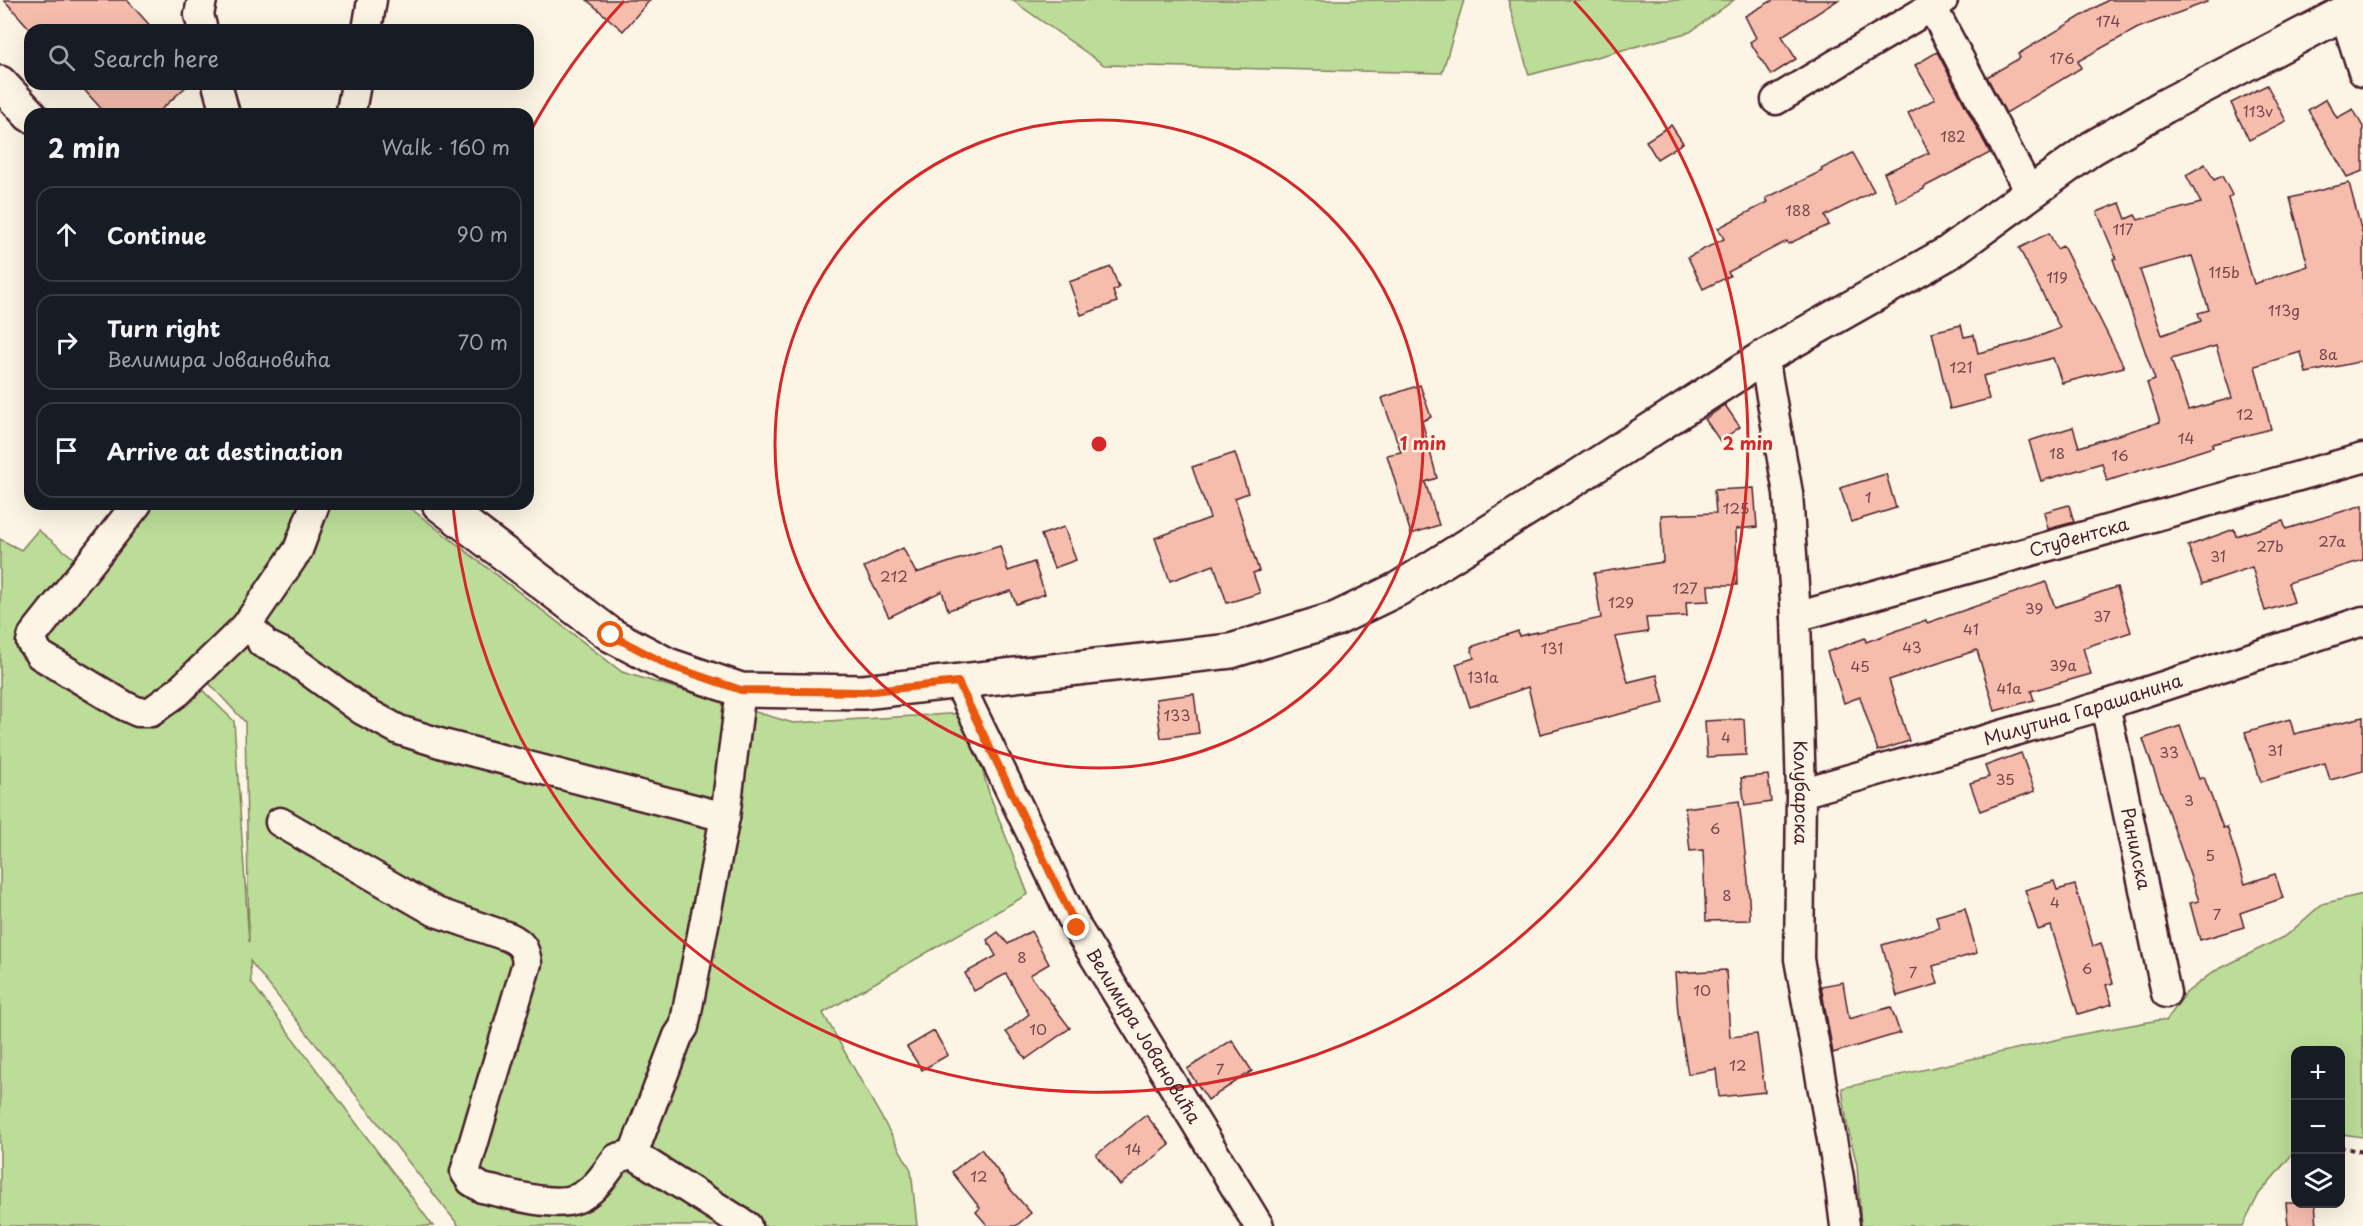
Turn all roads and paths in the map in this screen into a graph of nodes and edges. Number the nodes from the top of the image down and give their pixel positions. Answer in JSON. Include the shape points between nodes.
{"nodes":[{"id":1,"x":202,"y":0,"type":"edge"},
{"id":2,"x":372,"y":0,"type":"edge"},
{"id":3,"x":1938,"y":3,"type":"edge"},
{"id":4,"x":2354,"y":7,"type":"edge"},
{"id":5,"x":201,"y":24,"type":"edge"},
{"id":6,"x":368,"y":24,"type":"edge"},
{"id":7,"x":2363,"y":72,"type":"edge"},
{"id":8,"x":0,"y":83,"type":"edge"},
{"id":9,"x":219,"y":90,"type":"edge"},
{"id":10,"x":1776,"y":100,"type":"dead end"},
{"id":11,"x":223,"y":108,"type":"edge"},
{"id":12,"x":24,"y":109,"type":"edge"},
{"id":13,"x":2030,"y":193,"type":"junction"},
{"id":14,"x":1764,"y":357,"type":"junction"},
{"id":15,"x":2363,"y":459,"type":"edge"},
{"id":16,"x":132,"y":510,"type":"edge"},
{"id":17,"x":313,"y":510,"type":"edge"},
{"id":18,"x":447,"y":510,"type":"edge"},
{"id":19,"x":1796,"y":617,"type":"junction"},
{"id":20,"x":2363,"y":621,"type":"edge"},
{"id":21,"x":246,"y":626,"type":"junction"},
{"id":22,"x":958,"y":682,"type":"junction"},
{"id":23,"x":741,"y":690,"type":"junction"},
{"id":24,"x":2106,"y":705,"type":"junction"},
{"id":25,"x":1801,"y":793,"type":"junction"},
{"id":26,"x":725,"y":817,"type":"junction"},
{"id":27,"x":280,"y":822,"type":"dead end"},
{"id":28,"x":2166,"y":993,"type":"dead end"},
{"id":29,"x":2345,"y":1148,"type":"edge"},
{"id":30,"x":2363,"y":1152,"type":"edge"},
{"id":31,"x":633,"y":1154,"type":"junction"},
{"id":32,"x":747,"y":1226,"type":"edge"},
{"id":33,"x":1259,"y":1226,"type":"edge"},
{"id":34,"x":1845,"y":1226,"type":"edge"}],
"edges":[{"from":1,"to":5,"type":"street"},
{"from":2,"to":6,"type":"street"},
{"from":3,"to":10,"type":"street"},
{"from":3,"to":13,"type":"street"},
{"from":4,"to":7,"type":"street"},
{"from":4,"to":13,"type":"main road","via":[[2154,112],[2092,148]]},
{"from":8,"to":12,"type":"main road"},
{"from":9,"to":11,"type":"street"},
{"from":13,"to":14,"type":"main road","via":[[1948,253]]},
{"from":14,"to":19,"type":"street","name":"Колубарска","via":[[1788,493]]},
{"from":14,"to":22,"type":"main road","via":[[1398,588],[1336,619],[1231,651]]},
{"from":15,"to":19,"type":"street","name":"Студентска"},
{"from":16,"to":21,"type":"street","via":[[33,635],[32,642],[40,655],[125,706],[151,712]]},
{"from":17,"to":21,"type":"street","via":[[298,550]]},
{"from":18,"to":23,"type":"main road","via":[[611,635],[668,665]]},
{"from":19,"to":25,"type":"street","name":"Колубарска"},
{"from":20,"to":24,"type":"street","name":"Милутина Гарашанина"},
{"from":21,"to":26,"type":"street","via":[[262,643],[285,654],[362,710],[399,730]]},
{"from":22,"to":23,"type":"main road","via":[[863,692]]},
{"from":22,"to":33,"type":"street","name":"Велимира Јовановића","via":[[1077,928]]},
{"from":23,"to":26,"type":"street"},
{"from":24,"to":25,"type":"street","name":"Милутина Гарашанина"},
{"from":24,"to":28,"type":"street","name":"Ранилска"},
{"from":25,"to":34,"type":"street","name":"Колубарска","via":[[1799,959]]},
{"from":26,"to":31,"type":"street","via":[[684,1027]]},
{"from":27,"to":31,"type":"street","via":[[436,912],[509,937],[525,951],[527,963],[465,1172],[471,1181],[482,1188],[556,1203],[578,1198],[598,1183],[617,1158]]},
{"from":29,"to":30,"type":"path"},
{"from":31,"to":32,"type":"street"}]}
